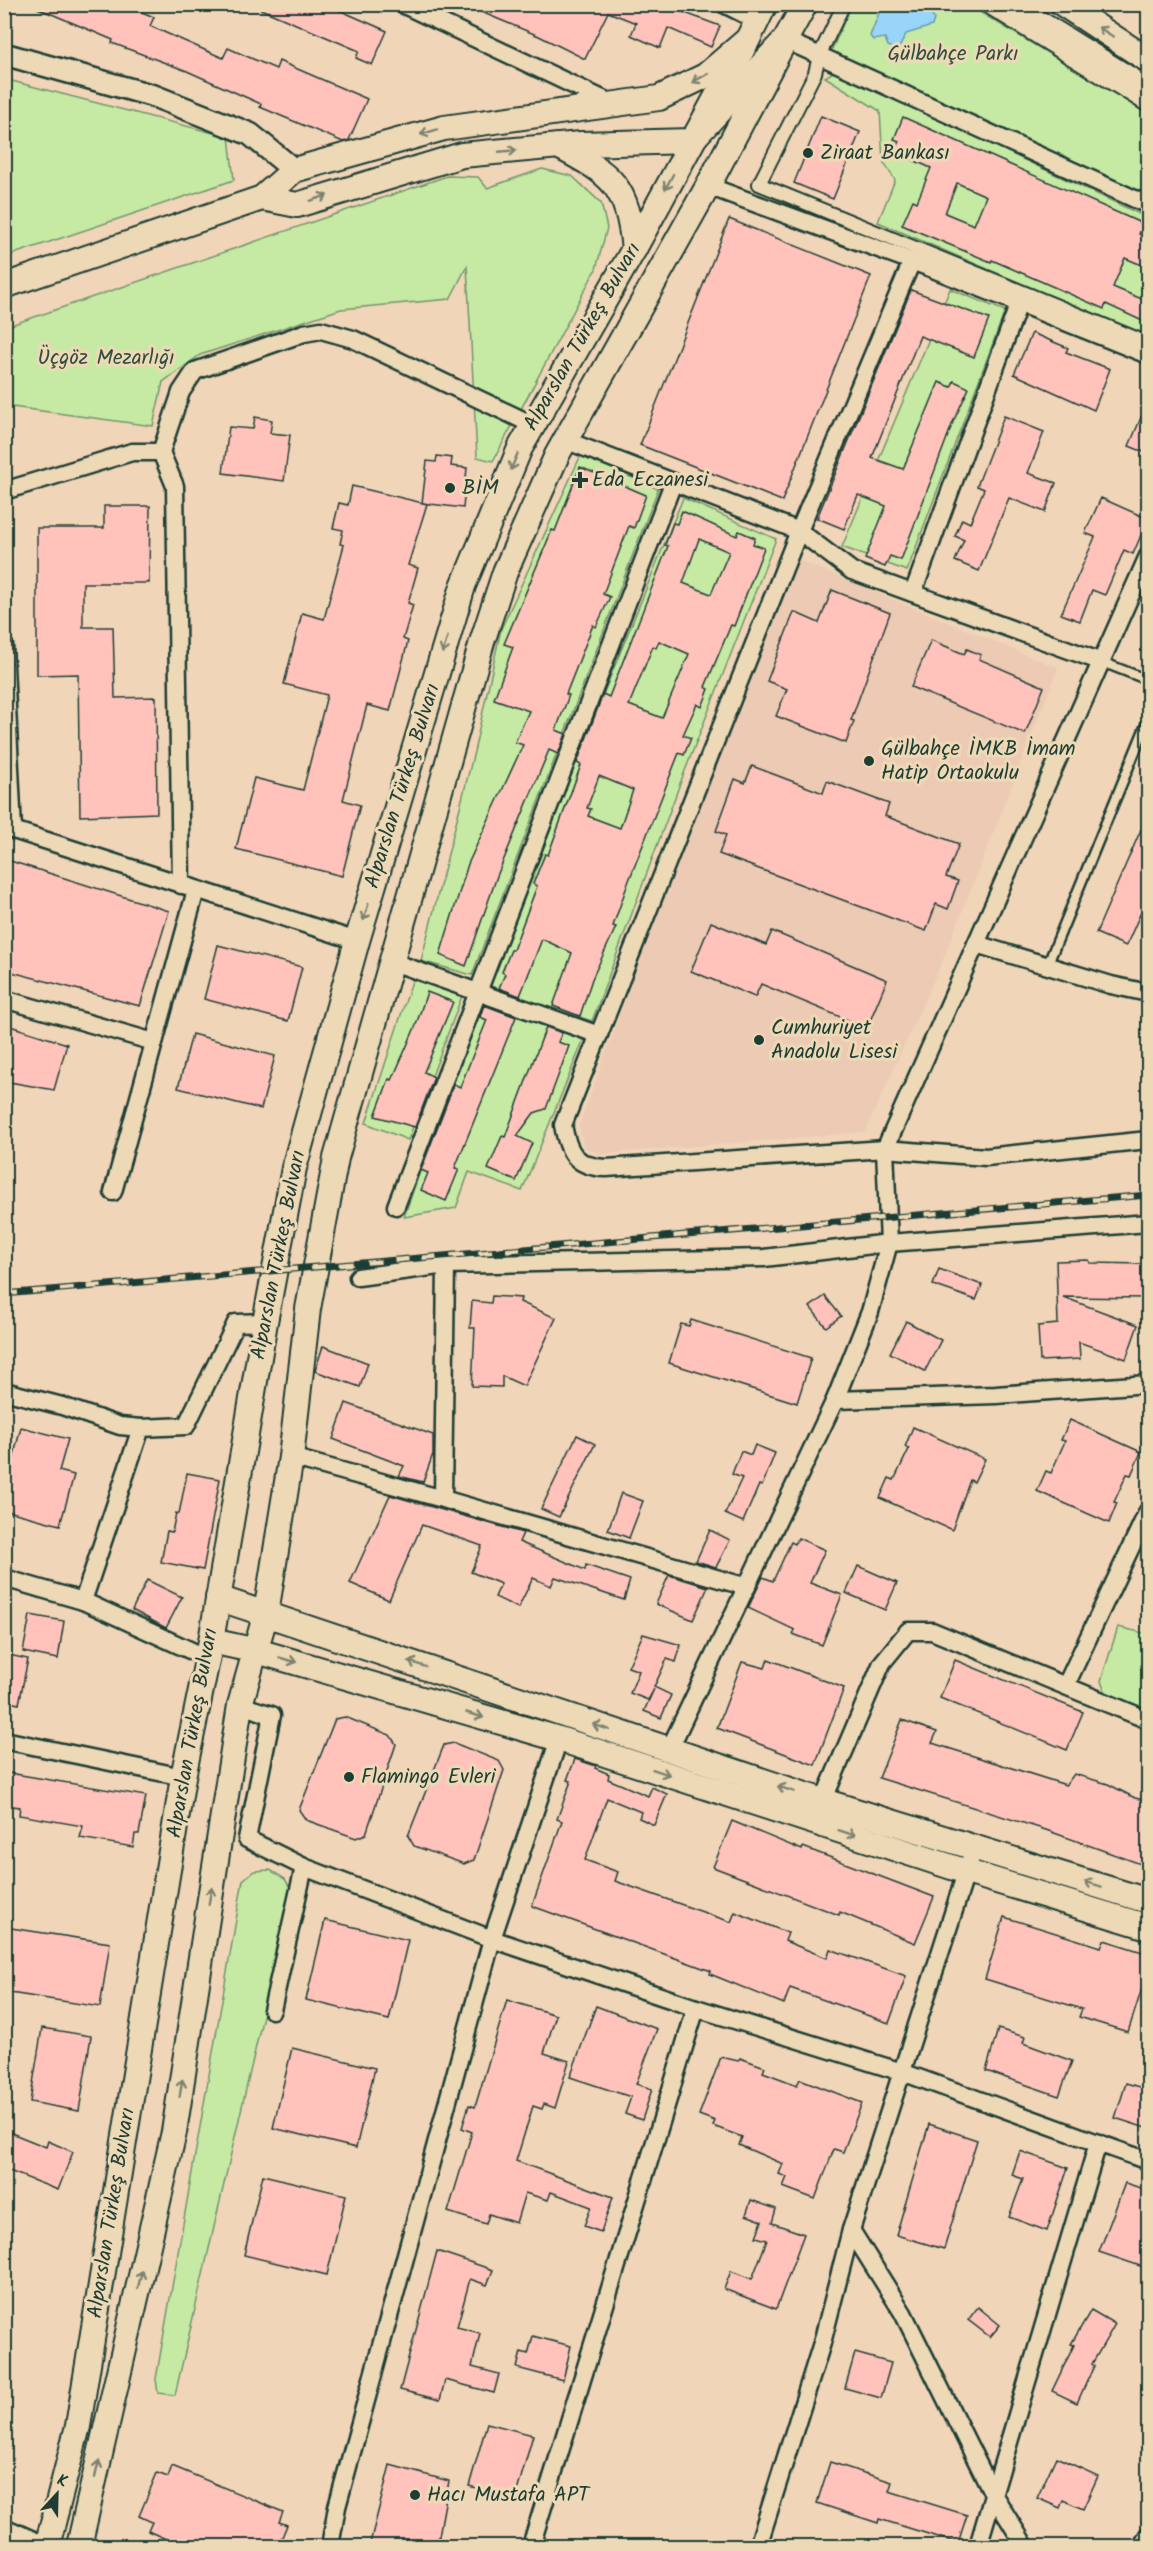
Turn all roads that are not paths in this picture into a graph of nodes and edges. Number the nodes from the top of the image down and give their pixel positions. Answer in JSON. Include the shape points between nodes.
{"nodes":[{"id":1,"x":402,"y":4,"type":"edge"},
{"id":2,"x":724,"y":4,"type":"edge"},
{"id":3,"x":805,"y":4,"type":"edge"},
{"id":4,"x":844,"y":4,"type":"edge"},
{"id":5,"x":982,"y":4,"type":"edge"},
{"id":6,"x":1008,"y":4,"type":"edge"},
{"id":7,"x":1063,"y":4,"type":"edge"},
{"id":8,"x":434,"y":11,"type":"edge"},
{"id":9,"x":756,"y":21,"type":"edge"},
{"id":10,"x":784,"y":40,"type":"junction"},
{"id":11,"x":4,"y":54,"type":"edge"},
{"id":12,"x":819,"y":56,"type":"junction"},
{"id":13,"x":1149,"y":60,"type":"edge"},
{"id":14,"x":1149,"y":92,"type":"edge"},
{"id":15,"x":612,"y":104,"type":"junction"},
{"id":16,"x":1149,"y":106,"type":"edge"},
{"id":17,"x":691,"y":141,"type":"junction"},
{"id":18,"x":558,"y":147,"type":"junction"},
{"id":19,"x":294,"y":170,"type":"junction"},
{"id":20,"x":708,"y":186,"type":"junction"},
{"id":21,"x":262,"y":198,"type":"junction"},
{"id":22,"x":1149,"y":205,"type":"edge"},
{"id":23,"x":634,"y":249,"type":"junction"},
{"id":24,"x":912,"y":261,"type":"junction"},
{"id":25,"x":4,"y":286,"type":"edge"},
{"id":26,"x":1018,"y":303,"type":"junction"},
{"id":27,"x":1149,"y":343,"type":"edge"},
{"id":28,"x":1149,"y":355,"type":"edge"},
{"id":29,"x":533,"y":425,"type":"junction"},
{"id":30,"x":565,"y":440,"type":"junction"},
{"id":31,"x":161,"y":452,"type":"junction"},
{"id":32,"x":674,"y":483,"type":"junction"},
{"id":33,"x":4,"y":491,"type":"edge"},
{"id":34,"x":799,"y":531,"type":"junction"},
{"id":35,"x":1149,"y":556,"type":"edge"},
{"id":36,"x":913,"y":593,"type":"junction"},
{"id":37,"x":4,"y":645,"type":"edge"},
{"id":38,"x":1102,"y":662,"type":"junction"},
{"id":39,"x":1149,"y":680,"type":"edge"},
{"id":40,"x":1149,"y":720,"type":"edge"},
{"id":41,"x":9,"y":828,"type":"edge"},
{"id":42,"x":189,"y":887,"type":"junction"},
{"id":43,"x":357,"y":941,"type":"junction"},
{"id":44,"x":976,"y":944,"type":"junction"},
{"id":45,"x":393,"y":962,"type":"junction"},
{"id":46,"x":1047,"y":966,"type":"junction"},
{"id":47,"x":478,"y":992,"type":"junction"},
{"id":48,"x":1149,"y":993,"type":"edge"},
{"id":49,"x":4,"y":999,"type":"edge"},
{"id":50,"x":599,"y":1035,"type":"junction"},
{"id":51,"x":154,"y":1042,"type":"junction"},
{"id":52,"x":1149,"y":1140,"type":"edge"},
{"id":53,"x":885,"y":1149,"type":"junction"},
{"id":54,"x":113,"y":1192,"type":"dead end"},
{"id":55,"x":396,"y":1206,"type":"dead end"},
{"id":56,"x":1149,"y":1223,"type":"edge"},
{"id":57,"x":889,"y":1243,"type":"junction"},
{"id":58,"x":446,"y":1265,"type":"junction"},
{"id":59,"x":358,"y":1277,"type":"dead end"},
{"id":60,"x":265,"y":1322,"type":"junction"},
{"id":61,"x":1149,"y":1384,"type":"edge"},
{"id":62,"x":4,"y":1391,"type":"edge"},
{"id":63,"x":835,"y":1400,"type":"junction"},
{"id":64,"x":141,"y":1428,"type":"junction"},
{"id":65,"x":291,"y":1457,"type":"junction"},
{"id":66,"x":442,"y":1499,"type":"junction"},
{"id":67,"x":1149,"y":1511,"type":"edge"},
{"id":68,"x":4,"y":1578,"type":"edge"},
{"id":69,"x":747,"y":1587,"type":"junction"},
{"id":70,"x":218,"y":1598,"type":"junction"},
{"id":71,"x":83,"y":1601,"type":"junction"},
{"id":72,"x":267,"y":1613,"type":"junction"},
{"id":73,"x":209,"y":1649,"type":"junction"},
{"id":74,"x":257,"y":1651,"type":"junction"},
{"id":75,"x":1066,"y":1685,"type":"junction"},
{"id":76,"x":240,"y":1705,"type":"junction"},
{"id":77,"x":1149,"y":1720,"type":"edge"},
{"id":78,"x":559,"y":1739,"type":"junction"},
{"id":79,"x":4,"y":1740,"type":"edge"},
{"id":80,"x":669,"y":1750,"type":"junction"},
{"id":81,"x":183,"y":1777,"type":"junction"},
{"id":82,"x":823,"y":1801,"type":"junction"},
{"id":83,"x":974,"y":1848,"type":"junction"},
{"id":84,"x":304,"y":1867,"type":"junction"},
{"id":85,"x":967,"y":1872,"type":"junction"},
{"id":86,"x":1149,"y":1901,"type":"edge"},
{"id":87,"x":1149,"y":1927,"type":"edge"},
{"id":88,"x":492,"y":1939,"type":"junction"},
{"id":89,"x":696,"y":2008,"type":"junction"},
{"id":90,"x":272,"y":2010,"type":"dead end"},
{"id":91,"x":902,"y":2072,"type":"junction"},
{"id":92,"x":1098,"y":2143,"type":"junction"},
{"id":93,"x":1149,"y":2161,"type":"edge"},
{"id":94,"x":850,"y":2230,"type":"junction"},
{"id":95,"x":993,"y":2493,"type":"junction"},
{"id":96,"x":4,"y":2527,"type":"edge"},
{"id":97,"x":1149,"y":2535,"type":"edge"},
{"id":98,"x":47,"y":2546,"type":"edge"},
{"id":99,"x":79,"y":2547,"type":"edge"},
{"id":100,"x":330,"y":2547,"type":"edge"},
{"id":101,"x":531,"y":2547,"type":"edge"},
{"id":102,"x":758,"y":2547,"type":"edge"},
{"id":103,"x":978,"y":2547,"type":"edge"},
{"id":104,"x":1025,"y":2547,"type":"edge"},
{"id":105,"x":1142,"y":2547,"type":"edge"}],
"edges":[{"from":1,"to":8,"type":"street"},
{"from":2,"to":9,"type":"street"},
{"from":3,"to":10,"type":"main road"},
{"from":4,"to":12,"type":"street"},
{"from":5,"to":16,"type":"street"},
{"from":6,"to":14,"type":"main road"},
{"from":13,"to":7,"type":"main road","one_way":true},
{"from":8,"to":15,"type":"street"},
{"from":9,"to":15,"type":"main road","one_way":true,"via":[[705,76],[659,98]]},
{"from":9,"to":17,"type":"main road","name":"Alparslan Türkeş Bulvarı"},
{"from":10,"to":12,"type":"street"},
{"from":10,"to":17,"type":"main road"},
{"from":10,"to":20,"type":"main road","name":"Alparslan Türkeş Bulvarı"},
{"from":11,"to":19,"type":"street","via":[[154,96],[250,134]]},
{"from":12,"to":22,"type":"street"},
{"from":12,"to":27,"type":"street","via":[[815,73],[759,184]]},
{"from":15,"to":19,"type":"main road","one_way":true,"via":[[444,128]]},
{"from":17,"to":18,"type":"main road"},
{"from":17,"to":23,"type":"main road","name":"Alparslan Türkeş Bulvarı","one_way":true},
{"from":21,"to":18,"type":"main road","one_way":true,"via":[[297,205],[462,155]]},
{"from":18,"to":23,"type":"main road","via":[[597,167],[617,186],[630,215]]},
{"from":19,"to":21,"type":"main road"},
{"from":20,"to":24,"type":"street"},
{"from":20,"to":30,"type":"main road","name":"Alparslan Türkeş Bulvarı"},
{"from":21,"to":25,"type":"main road"},
{"from":23,"to":29,"type":"main road","name":"Alparslan Türkeş Bulvarı"},
{"from":24,"to":26,"type":"street"},
{"from":24,"to":34,"type":"street"},
{"from":26,"to":28,"type":"street"},
{"from":26,"to":36,"type":"street"},
{"from":29,"to":31,"type":"street","via":[[353,339],[321,330],[195,371],[181,392]]},
{"from":29,"to":43,"type":"main road","name":"Alparslan Türkeş Bulvarı","one_way":true,"via":[[462,586]]},
{"from":30,"to":32,"type":"street"},
{"from":30,"to":45,"type":"main road","name":"Alparslan Türkeş Bulvarı","via":[[506,572],[482,642]]},
{"from":31,"to":33,"type":"street","via":[[132,452]]},
{"from":31,"to":42,"type":"street","via":[[175,486]]},
{"from":32,"to":34,"type":"street"},
{"from":32,"to":47,"type":"street"},
{"from":34,"to":36,"type":"street","via":[[852,571]]},
{"from":34,"to":50,"type":"street"},
{"from":35,"to":38,"type":"street"},
{"from":36,"to":38,"type":"street"},
{"from":37,"to":41,"type":"street"},
{"from":38,"to":39,"type":"lane"},
{"from":38,"to":44,"type":"street"},
{"from":40,"to":46,"type":"lane"},
{"from":41,"to":42,"type":"street"},
{"from":42,"to":43,"type":"street"},
{"from":42,"to":51,"type":"street"},
{"from":43,"to":60,"type":"main road","name":"Alparslan Türkeş Bulvarı","via":[[294,1168]]},
{"from":44,"to":46,"type":"street"},
{"from":44,"to":53,"type":"street"},
{"from":45,"to":47,"type":"street"},
{"from":45,"to":65,"type":"main road","name":"Alparslan Türkeş Bulvarı","via":[[336,1158],[308,1309]]},
{"from":46,"to":48,"type":"street"},
{"from":47,"to":50,"type":"street"},
{"from":47,"to":55,"type":"street"},
{"from":49,"to":51,"type":"street"},
{"from":50,"to":53,"type":"street","via":[[563,1125],[566,1146],[590,1167]]},
{"from":51,"to":54,"type":"street"},
{"from":52,"to":53,"type":"street","via":[[986,1157]]},
{"from":53,"to":57,"type":"street"},
{"from":56,"to":57,"type":"street"},
{"from":57,"to":58,"type":"street","via":[[764,1258]]},
{"from":57,"to":63,"type":"street","via":[[870,1312]]},
{"from":58,"to":59,"type":"street"},
{"from":58,"to":66,"type":"street"},
{"from":60,"to":64,"type":"street","via":[[236,1323],[186,1426]]},
{"from":60,"to":70,"type":"main road","name":"Alparslan Türkeş Bulvarı"},
{"from":61,"to":63,"type":"street","via":[[996,1395]]},
{"from":62,"to":64,"type":"street","via":[[120,1426]]},
{"from":63,"to":69,"type":"street"},
{"from":64,"to":71,"type":"street"},
{"from":65,"to":66,"type":"street"},
{"from":65,"to":72,"type":"main road","name":"Alparslan Türkeş Bulvarı"},
{"from":66,"to":69,"type":"street"},
{"from":67,"to":75,"type":"street"},
{"from":68,"to":71,"type":"street"},
{"from":69,"to":80,"type":"street"},
{"from":70,"to":72,"type":"main road"},
{"from":70,"to":73,"type":"main road","name":"Alparslan Türkeş Bulvarı"},
{"from":71,"to":73,"type":"street"},
{"from":72,"to":74,"type":"main road","name":"Alparslan Türkeş Bulvarı"},
{"from":80,"to":72,"type":"main road","one_way":true},
{"from":73,"to":74,"type":"main road"},
{"from":73,"to":81,"type":"main road","name":"Alparslan Türkeş Bulvarı"},
{"from":74,"to":76,"type":"main road","name":"Alparslan Türkeş Bulvarı"},
{"from":74,"to":78,"type":"main road","one_way":true},
{"from":75,"to":77,"type":"street"},
{"from":75,"to":82,"type":"street","via":[[932,1632],[908,1631],[882,1663]]},
{"from":76,"to":84,"type":"street","via":[[272,1715],[247,1839]]},
{"from":99,"to":76,"type":"main road","name":"Alparslan Türkeş Bulvarı","one_way":true,"via":[[174,2132]]},
{"from":78,"to":85,"type":"main road","one_way":true},
{"from":78,"to":88,"type":"street"},
{"from":79,"to":81,"type":"street"},
{"from":82,"to":80,"type":"main road","one_way":true},
{"from":81,"to":98,"type":"main road","name":"Alparslan Türkeş Bulvarı","via":[[78,2426]]},
{"from":82,"to":83,"type":"main road"},
{"from":83,"to":85,"type":"street"},
{"from":86,"to":83,"type":"main road","one_way":true},
{"from":84,"to":88,"type":"street"},
{"from":84,"to":90,"type":"street"},
{"from":85,"to":87,"type":"main road"},
{"from":85,"to":91,"type":"street"},
{"from":88,"to":89,"type":"street"},
{"from":88,"to":100,"type":"street","via":[[337,2506]]},
{"from":89,"to":91,"type":"street"},
{"from":89,"to":101,"type":"street"},
{"from":91,"to":92,"type":"street"},
{"from":91,"to":94,"type":"street"},
{"from":92,"to":93,"type":"street"},
{"from":92,"to":95,"type":"street"},
{"from":94,"to":95,"type":"street","via":[[903,2313]]},
{"from":94,"to":102,"type":"street","via":[[822,2343]]},
{"from":95,"to":103,"type":"street"},
{"from":95,"to":104,"type":"street"},
{"from":96,"to":98,"type":"street"},
{"from":97,"to":105,"type":"street"}]}
